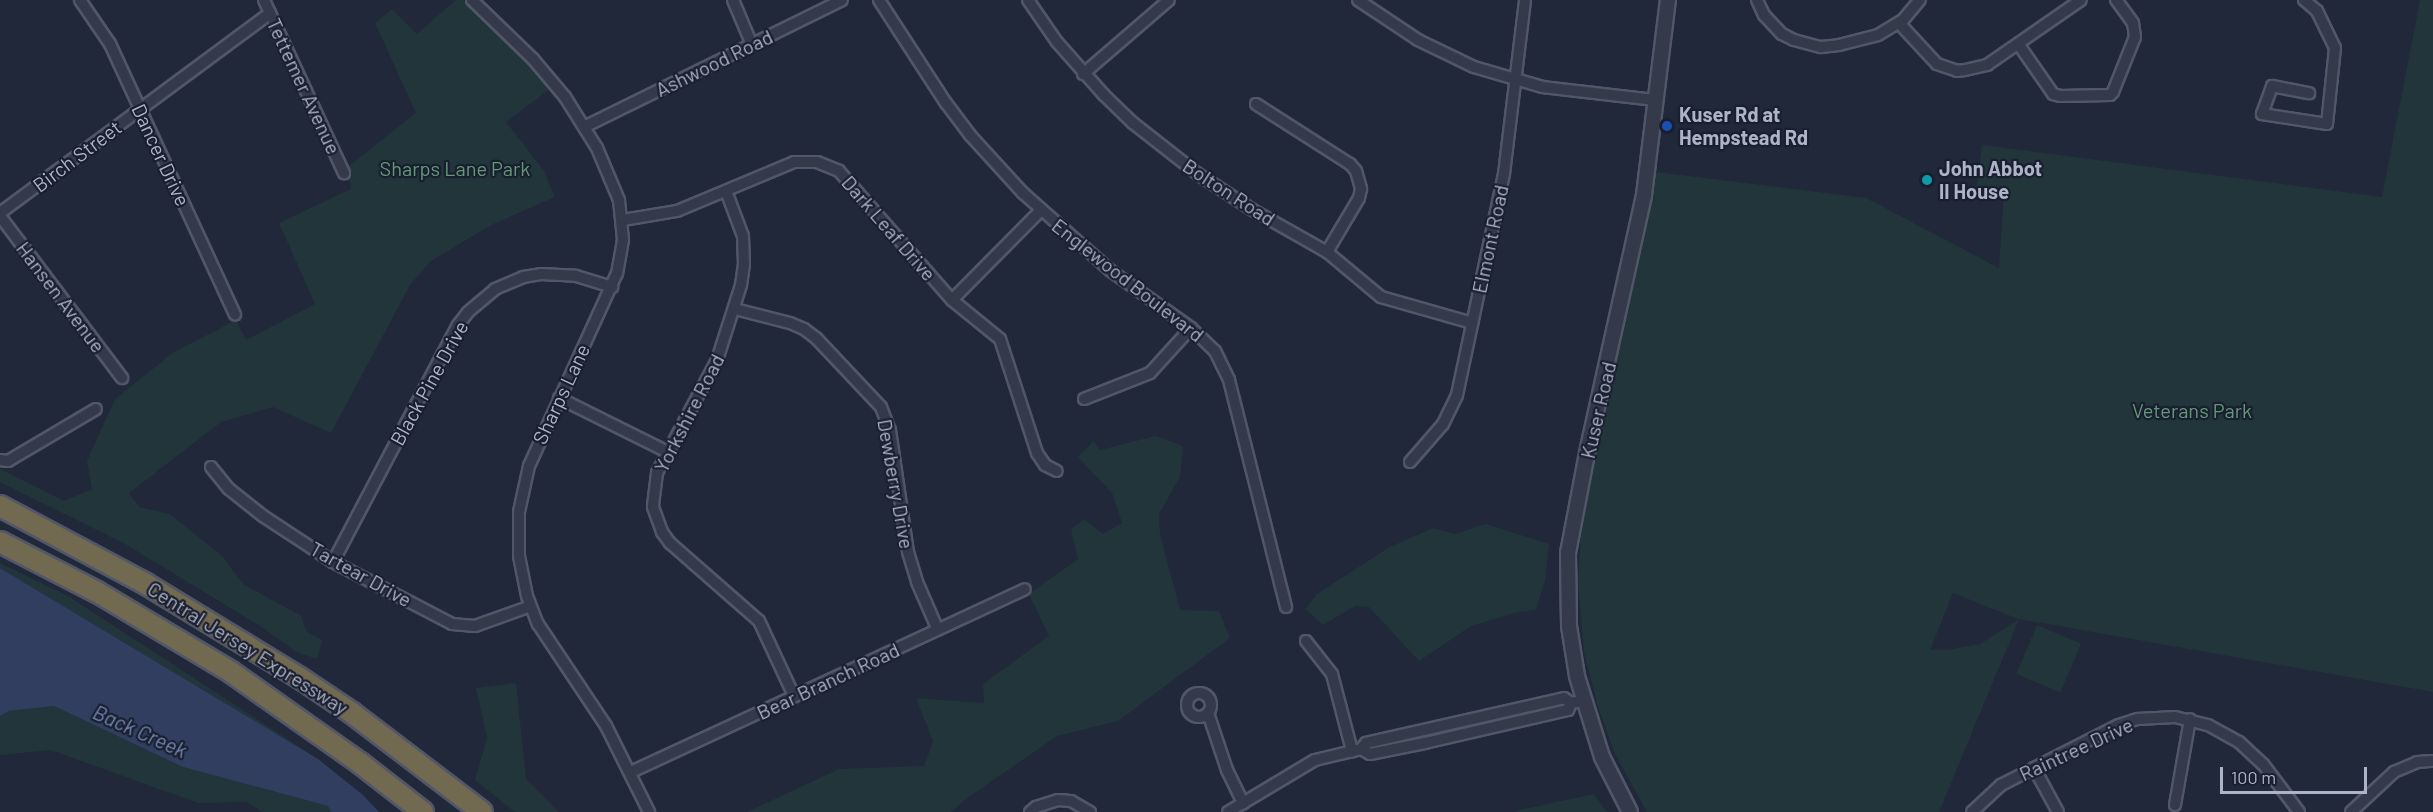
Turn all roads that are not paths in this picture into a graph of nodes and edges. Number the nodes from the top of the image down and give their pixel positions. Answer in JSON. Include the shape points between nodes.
{"nodes":[{"id":1,"x":80,"y":0,"type":"edge"},
{"id":2,"x":264,"y":0,"type":"edge"},
{"id":3,"x":472,"y":0,"type":"edge"},
{"id":4,"x":733,"y":0,"type":"edge"},
{"id":5,"x":842,"y":0,"type":"edge"},
{"id":6,"x":879,"y":0,"type":"edge"},
{"id":7,"x":1028,"y":0,"type":"edge"},
{"id":8,"x":1169,"y":0,"type":"edge"},
{"id":9,"x":1358,"y":0,"type":"edge"},
{"id":10,"x":1525,"y":0,"type":"edge"},
{"id":11,"x":1668,"y":0,"type":"edge"},
{"id":12,"x":1757,"y":0,"type":"edge"},
{"id":13,"x":1920,"y":0,"type":"edge"},
{"id":14,"x":2081,"y":0,"type":"edge"},
{"id":15,"x":2116,"y":0,"type":"edge"},
{"id":16,"x":2309,"y":1,"type":"edge"},
{"id":17,"x":270,"y":13,"type":"junction"},
{"id":18,"x":1899,"y":23,"type":"junction"},
{"id":19,"x":752,"y":45,"type":"junction"},
{"id":20,"x":2019,"y":45,"type":"junction"},
{"id":21,"x":1083,"y":74,"type":"junction"},
{"id":22,"x":1516,"y":80,"type":"junction"},
{"id":23,"x":2308,"y":93,"type":"dead end"},
{"id":24,"x":1656,"y":100,"type":"junction"},
{"id":25,"x":1256,"y":104,"type":"dead end"},
{"id":26,"x":139,"y":109,"type":"junction"},
{"id":27,"x":586,"y":126,"type":"junction"},
{"id":28,"x":344,"y":173,"type":"dead end"},
{"id":29,"x":726,"y":191,"type":"junction"},
{"id":30,"x":1041,"y":210,"type":"junction"},
{"id":31,"x":0,"y":214,"type":"edge"},
{"id":32,"x":623,"y":220,"type":"junction"},
{"id":33,"x":1327,"y":252,"type":"junction"},
{"id":34,"x":612,"y":287,"type":"junction"},
{"id":35,"x":952,"y":300,"type":"junction"},
{"id":36,"x":735,"y":309,"type":"junction"},
{"id":37,"x":235,"y":315,"type":"dead end"},
{"id":38,"x":1472,"y":323,"type":"junction"},
{"id":39,"x":1191,"y":328,"type":"junction"},
{"id":40,"x":122,"y":378,"type":"dead end"},
{"id":41,"x":559,"y":398,"type":"junction"},
{"id":42,"x":1084,"y":399,"type":"dead end"},
{"id":43,"x":96,"y":409,"type":"dead end"},
{"id":44,"x":668,"y":452,"type":"junction"},
{"id":45,"x":2,"y":461,"type":"edge"},
{"id":46,"x":1410,"y":462,"type":"dead end"},
{"id":47,"x":211,"y":467,"type":"dead end"},
{"id":48,"x":1057,"y":471,"type":"dead end"},
{"id":49,"x":0,"y":506,"type":"edge"},
{"id":50,"x":0,"y":542,"type":"edge"},
{"id":51,"x":333,"y":562,"type":"junction"},
{"id":52,"x":1025,"y":589,"type":"dead end"},
{"id":53,"x":531,"y":606,"type":"junction"},
{"id":54,"x":1286,"y":607,"type":"dead end"},
{"id":55,"x":938,"y":630,"type":"junction"},
{"id":56,"x":1306,"y":641,"type":"dead end"},
{"id":57,"x":794,"y":696,"type":"junction"},
{"id":58,"x":1577,"y":702,"type":"junction"},
{"id":59,"x":1208,"y":713,"type":"dead end"},
{"id":60,"x":2190,"y":719,"type":"junction"},
{"id":61,"x":1463,"y":721,"type":"junction"},
{"id":62,"x":1466,"y":733,"type":"junction"},
{"id":63,"x":1357,"y":750,"type":"junction"},
{"id":64,"x":2433,"y":761,"type":"edge"},
{"id":65,"x":2034,"y":768,"type":"junction"},
{"id":66,"x":631,"y":772,"type":"junction"},
{"id":67,"x":1243,"y":803,"type":"junction"},
{"id":68,"x":2175,"y":805,"type":"dead end"},
{"id":69,"x":423,"y":812,"type":"edge"},
{"id":70,"x":482,"y":812,"type":"edge"},
{"id":71,"x":649,"y":812,"type":"edge"},
{"id":72,"x":1030,"y":812,"type":"edge"},
{"id":73,"x":1090,"y":812,"type":"edge"},
{"id":74,"x":1228,"y":812,"type":"edge"},
{"id":75,"x":1630,"y":812,"type":"edge"},
{"id":76,"x":1972,"y":812,"type":"edge"},
{"id":77,"x":2058,"y":812,"type":"edge"},
{"id":78,"x":2299,"y":812,"type":"edge"},
{"id":79,"x":2351,"y":812,"type":"edge"}],
"edges":[{"from":1,"to":26,"type":"street","name":"Dancer Drive","via":[[110,44]]},
{"from":2,"to":17,"type":"street","name":"Tettemer Avenue"},
{"from":3,"to":27,"type":"street","name":"Sharps Lane","via":[[533,59]]},
{"from":4,"to":19,"type":"street"},
{"from":5,"to":19,"type":"street","name":"Ashwood Road"},
{"from":6,"to":30,"type":"street","name":"Englewood Boulevard","via":[[945,104],[996,165]]},
{"from":7,"to":21,"type":"street","name":"Bolton Road"},
{"from":8,"to":21,"type":"street"},
{"from":9,"to":22,"type":"street","via":[[1428,45],[1474,67]]},
{"from":10,"to":22,"type":"street","name":"Elmont Road"},
{"from":11,"to":24,"type":"street","name":"Kuser Road"},
{"from":12,"to":18,"type":"street","via":[[1772,25],[1808,45],[1858,41]]},
{"from":13,"to":18,"type":"street"},
{"from":14,"to":20,"type":"street"},
{"from":15,"to":20,"type":"street","via":[[2133,23],[2135,37],[2110,95],[2053,94]]},
{"from":16,"to":23,"type":"street","via":[[2335,48],[2327,124],[2262,114],[2271,86]]},
{"from":17,"to":26,"type":"street","name":"Birch Street"},
{"from":17,"to":28,"type":"street","name":"Tettemer Avenue"},
{"from":18,"to":20,"type":"street","via":[[1928,57],[1957,71],[1977,69]]},
{"from":19,"to":27,"type":"street","name":"Ashwood Road"},
{"from":21,"to":33,"type":"street","name":"Bolton Road","via":[[1133,123],[1198,174]]},
{"from":22,"to":24,"type":"street","via":[[1571,91]]},
{"from":22,"to":38,"type":"street","name":"Elmont Road","via":[[1504,174]]},
{"from":24,"to":58,"type":"street","name":"Kuser Road","via":[[1644,195],[1568,553],[1569,626]]},
{"from":25,"to":33,"type":"street","via":[[1356,171],[1359,198]]},
{"from":26,"to":31,"type":"street","name":"Birch Street"},
{"from":26,"to":37,"type":"street","name":"Dancer Drive"},
{"from":27,"to":32,"type":"street","name":"Sharps Lane","via":[[614,184]]},
{"from":29,"to":32,"type":"street","name":"Dark Leaf Drive","via":[[677,211]]},
{"from":29,"to":35,"type":"street","name":"Dark Leaf Drive","via":[[794,162],[828,165],[848,178]]},
{"from":29,"to":36,"type":"street","name":"Yorkshire Road","via":[[745,250]]},
{"from":30,"to":35,"type":"street"},
{"from":30,"to":39,"type":"street","name":"Englewood Boulevard","via":[[1111,271]]},
{"from":31,"to":40,"type":"street","name":"Hansen Avenue"},
{"from":32,"to":34,"type":"street","name":"Sharps Lane","via":[[621,258]]},
{"from":33,"to":38,"type":"street","name":"Bolton Road","via":[[1380,297]]},
{"from":34,"to":41,"type":"street","name":"Sharps Lane"},
{"from":34,"to":51,"type":"street","name":"Black Pine Drive","via":[[576,276],[541,274],[495,289],[468,312],[458,324]]},
{"from":35,"to":48,"type":"street","name":"Dark Leaf Drive","via":[[1000,339],[1037,453]]},
{"from":36,"to":44,"type":"street","name":"Yorkshire Road","via":[[717,360]]},
{"from":36,"to":55,"type":"street","name":"Dewberry Drive","via":[[804,329],[881,407],[890,430],[908,552]]},
{"from":38,"to":46,"type":"street","name":"Elmont Road","via":[[1451,411]]},
{"from":39,"to":42,"type":"street","via":[[1150,373]]},
{"from":39,"to":54,"type":"street","name":"Englewood Boulevard","via":[[1215,351],[1229,380]]},
{"from":41,"to":44,"type":"street"},
{"from":41,"to":53,"type":"street","name":"Sharps Lane","via":[[529,466],[519,513],[519,556]]},
{"from":43,"to":45,"type":"street"},
{"from":44,"to":57,"type":"street","name":"Yorkshire Road","via":[[657,473],[652,497],[662,532],[759,621]]},
{"from":47,"to":51,"type":"street","name":"Tartear Drive","via":[[229,489],[263,516]]},
{"from":49,"to":70,"type":"highway","name":"Central Jersey Expressway","via":[[147,584],[300,678]]},
{"from":50,"to":69,"type":"highway","name":"Central Jersey Expressway","via":[[97,592],[231,672]]},
{"from":51,"to":53,"type":"street","name":"Tartear Drive","via":[[452,624],[486,624]]},
{"from":52,"to":55,"type":"street","name":"Bear Branch Road"},
{"from":53,"to":66,"type":"street","name":"Sharps Lane","via":[[548,641],[606,726]]},
{"from":55,"to":57,"type":"street","name":"Bear Branch Road"},
{"from":56,"to":63,"type":"street","via":[[1332,674]]},
{"from":57,"to":66,"type":"street","name":"Bear Branch Road"},
{"from":58,"to":61,"type":"street","via":[[1564,698]]},
{"from":58,"to":62,"type":"street","via":[[1568,710]]},
{"from":58,"to":75,"type":"street","name":"Kuser Road"},
{"from":59,"to":67,"type":"street"},
{"from":60,"to":65,"type":"street","name":"Raintree Drive","via":[[2156,718],[2119,725]]},
{"from":60,"to":68,"type":"street"},
{"from":60,"to":78,"type":"street","name":"Raintree Drive","via":[[2224,733],[2252,752]]},
{"from":61,"to":62,"type":"street"},
{"from":61,"to":63,"type":"street","via":[[1366,743]]},
{"from":62,"to":63,"type":"street","via":[[1370,754]]},
{"from":63,"to":67,"type":"street","via":[[1315,760]]},
{"from":64,"to":79,"type":"street","via":[[2417,762],[2394,772]]},
{"from":65,"to":76,"type":"street","name":"Raintree Drive","via":[[2001,785]]},
{"from":65,"to":77,"type":"street"},
{"from":66,"to":71,"type":"street","name":"Sharps Lane"},
{"from":67,"to":74,"type":"street"},
{"from":72,"to":73,"type":"street","via":[[1058,800],[1071,801]]}]}
